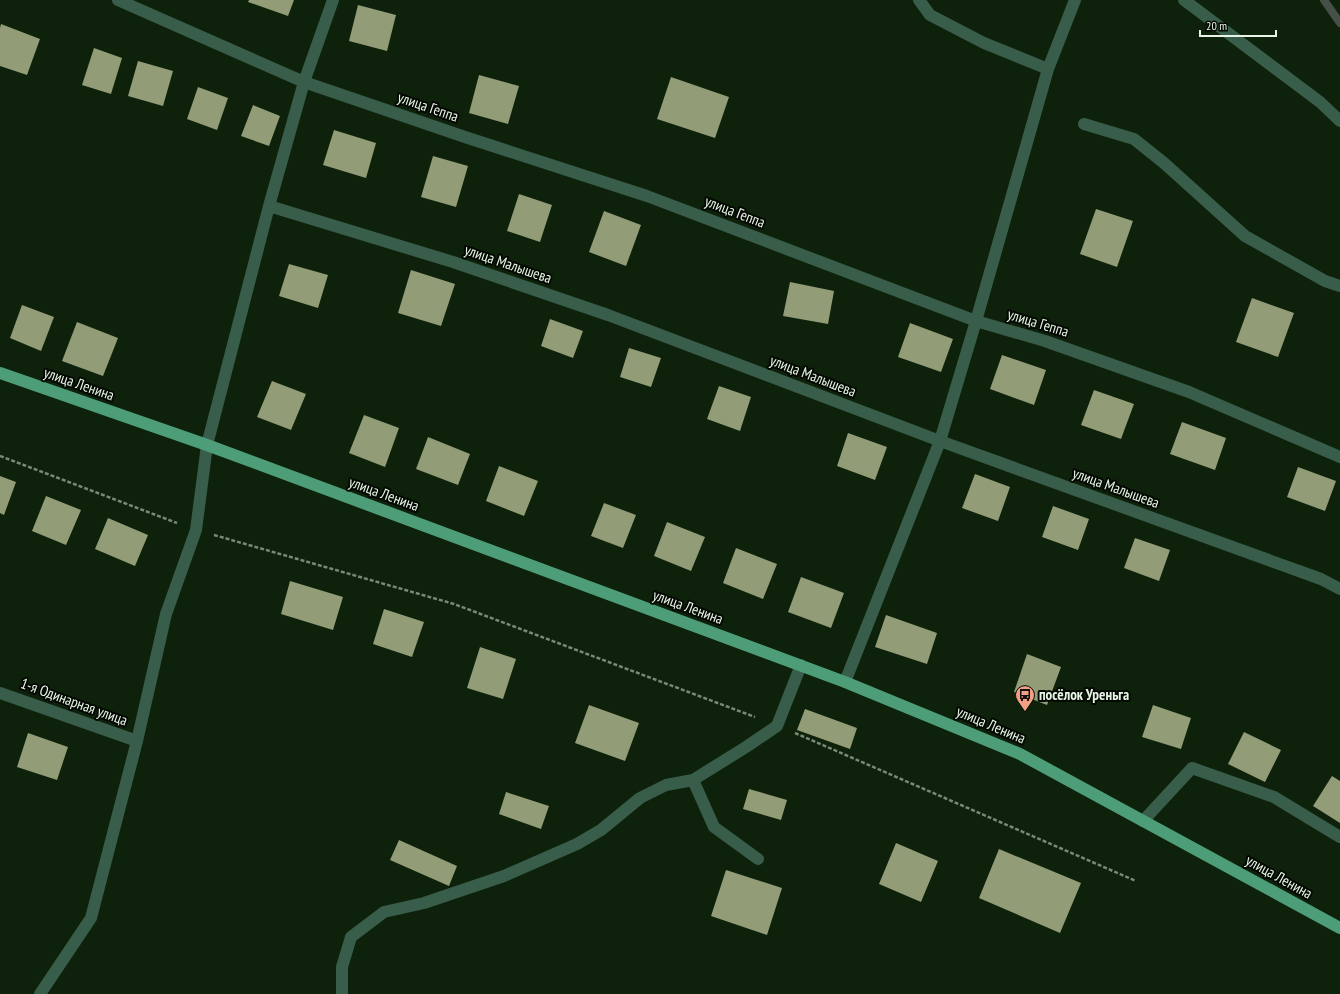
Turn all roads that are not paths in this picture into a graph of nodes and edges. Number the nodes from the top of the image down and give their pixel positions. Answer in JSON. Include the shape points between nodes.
{"nodes":[{"id":1,"x":118,"y":0,"type":"edge"},
{"id":2,"x":333,"y":0,"type":"edge"},
{"id":3,"x":919,"y":0,"type":"edge"},
{"id":4,"x":1075,"y":0,"type":"edge"},
{"id":5,"x":1184,"y":0,"type":"edge"},
{"id":6,"x":1048,"y":69,"type":"junction"},
{"id":7,"x":304,"y":82,"type":"junction"},
{"id":8,"x":1340,"y":121,"type":"edge"},
{"id":9,"x":1084,"y":124,"type":"dead end"},
{"id":10,"x":269,"y":206,"type":"junction"},
{"id":11,"x":1340,"y":286,"type":"edge"},
{"id":12,"x":976,"y":321,"type":"junction"},
{"id":13,"x":0,"y":373,"type":"edge"},
{"id":14,"x":940,"y":441,"type":"junction"},
{"id":15,"x":207,"y":446,"type":"junction"},
{"id":16,"x":1340,"y":457,"type":"edge"},
{"id":17,"x":1340,"y":589,"type":"edge"},
{"id":18,"x":801,"y":666,"type":"junction"},
{"id":19,"x":845,"y":682,"type":"junction"},
{"id":20,"x":0,"y":692,"type":"edge"},
{"id":21,"x":137,"y":741,"type":"junction"},
{"id":22,"x":694,"y":780,"type":"junction"},
{"id":23,"x":1143,"y":821,"type":"junction"},
{"id":24,"x":1340,"y":837,"type":"edge"},
{"id":25,"x":758,"y":858,"type":"dead end"},
{"id":26,"x":1340,"y":928,"type":"edge"},
{"id":27,"x":40,"y":994,"type":"edge"},
{"id":28,"x":342,"y":994,"type":"edge"}],
"edges":[{"from":1,"to":7,"type":"street","name":"улица Геппа"},
{"from":2,"to":7,"type":"street"},
{"from":3,"to":6,"type":"street","via":[[930,15],[984,43]]},
{"from":4,"to":6,"type":"street"},
{"from":5,"to":8,"type":"street","via":[[1320,102]]},
{"from":6,"to":12,"type":"street"},
{"from":7,"to":10,"type":"street"},
{"from":7,"to":12,"type":"street","name":"улица Геппа","via":[[646,196]]},
{"from":9,"to":11,"type":"street","via":[[1134,139],[1164,162],[1245,236],[1326,281]]},
{"from":10,"to":14,"type":"street","name":"улица Малышева","via":[[453,262],[608,315]]},
{"from":10,"to":15,"type":"street"},
{"from":12,"to":14,"type":"street"},
{"from":12,"to":16,"type":"street","name":"улица Геппа","via":[[1045,341],[1189,392]]},
{"from":13,"to":15,"type":"main road","name":"улица Ленина"},
{"from":14,"to":17,"type":"street","name":"улица Малышева","via":[[1321,579]]},
{"from":14,"to":19,"type":"street"},
{"from":15,"to":18,"type":"main road","name":"улица Ленина"},
{"from":15,"to":21,"type":"street","via":[[196,530],[166,614]]},
{"from":18,"to":19,"type":"main road","name":"улица Ленина"},
{"from":18,"to":22,"type":"street","via":[[777,726]]},
{"from":19,"to":23,"type":"main road","name":"улица Ленина","via":[[1020,754]]},
{"from":20,"to":21,"type":"street","name":"1-я Одинарная улица"},
{"from":21,"to":27,"type":"street","via":[[91,918]]},
{"from":22,"to":25,"type":"street","via":[[714,827]]},
{"from":22,"to":28,"type":"street","via":[[666,785],[640,798],[601,830],[577,844],[504,876],[424,903],[384,912],[351,937],[342,967]]},
{"from":23,"to":24,"type":"street","via":[[1192,768],[1274,796]]},
{"from":23,"to":26,"type":"main road","name":"улица Ленина"}]}
